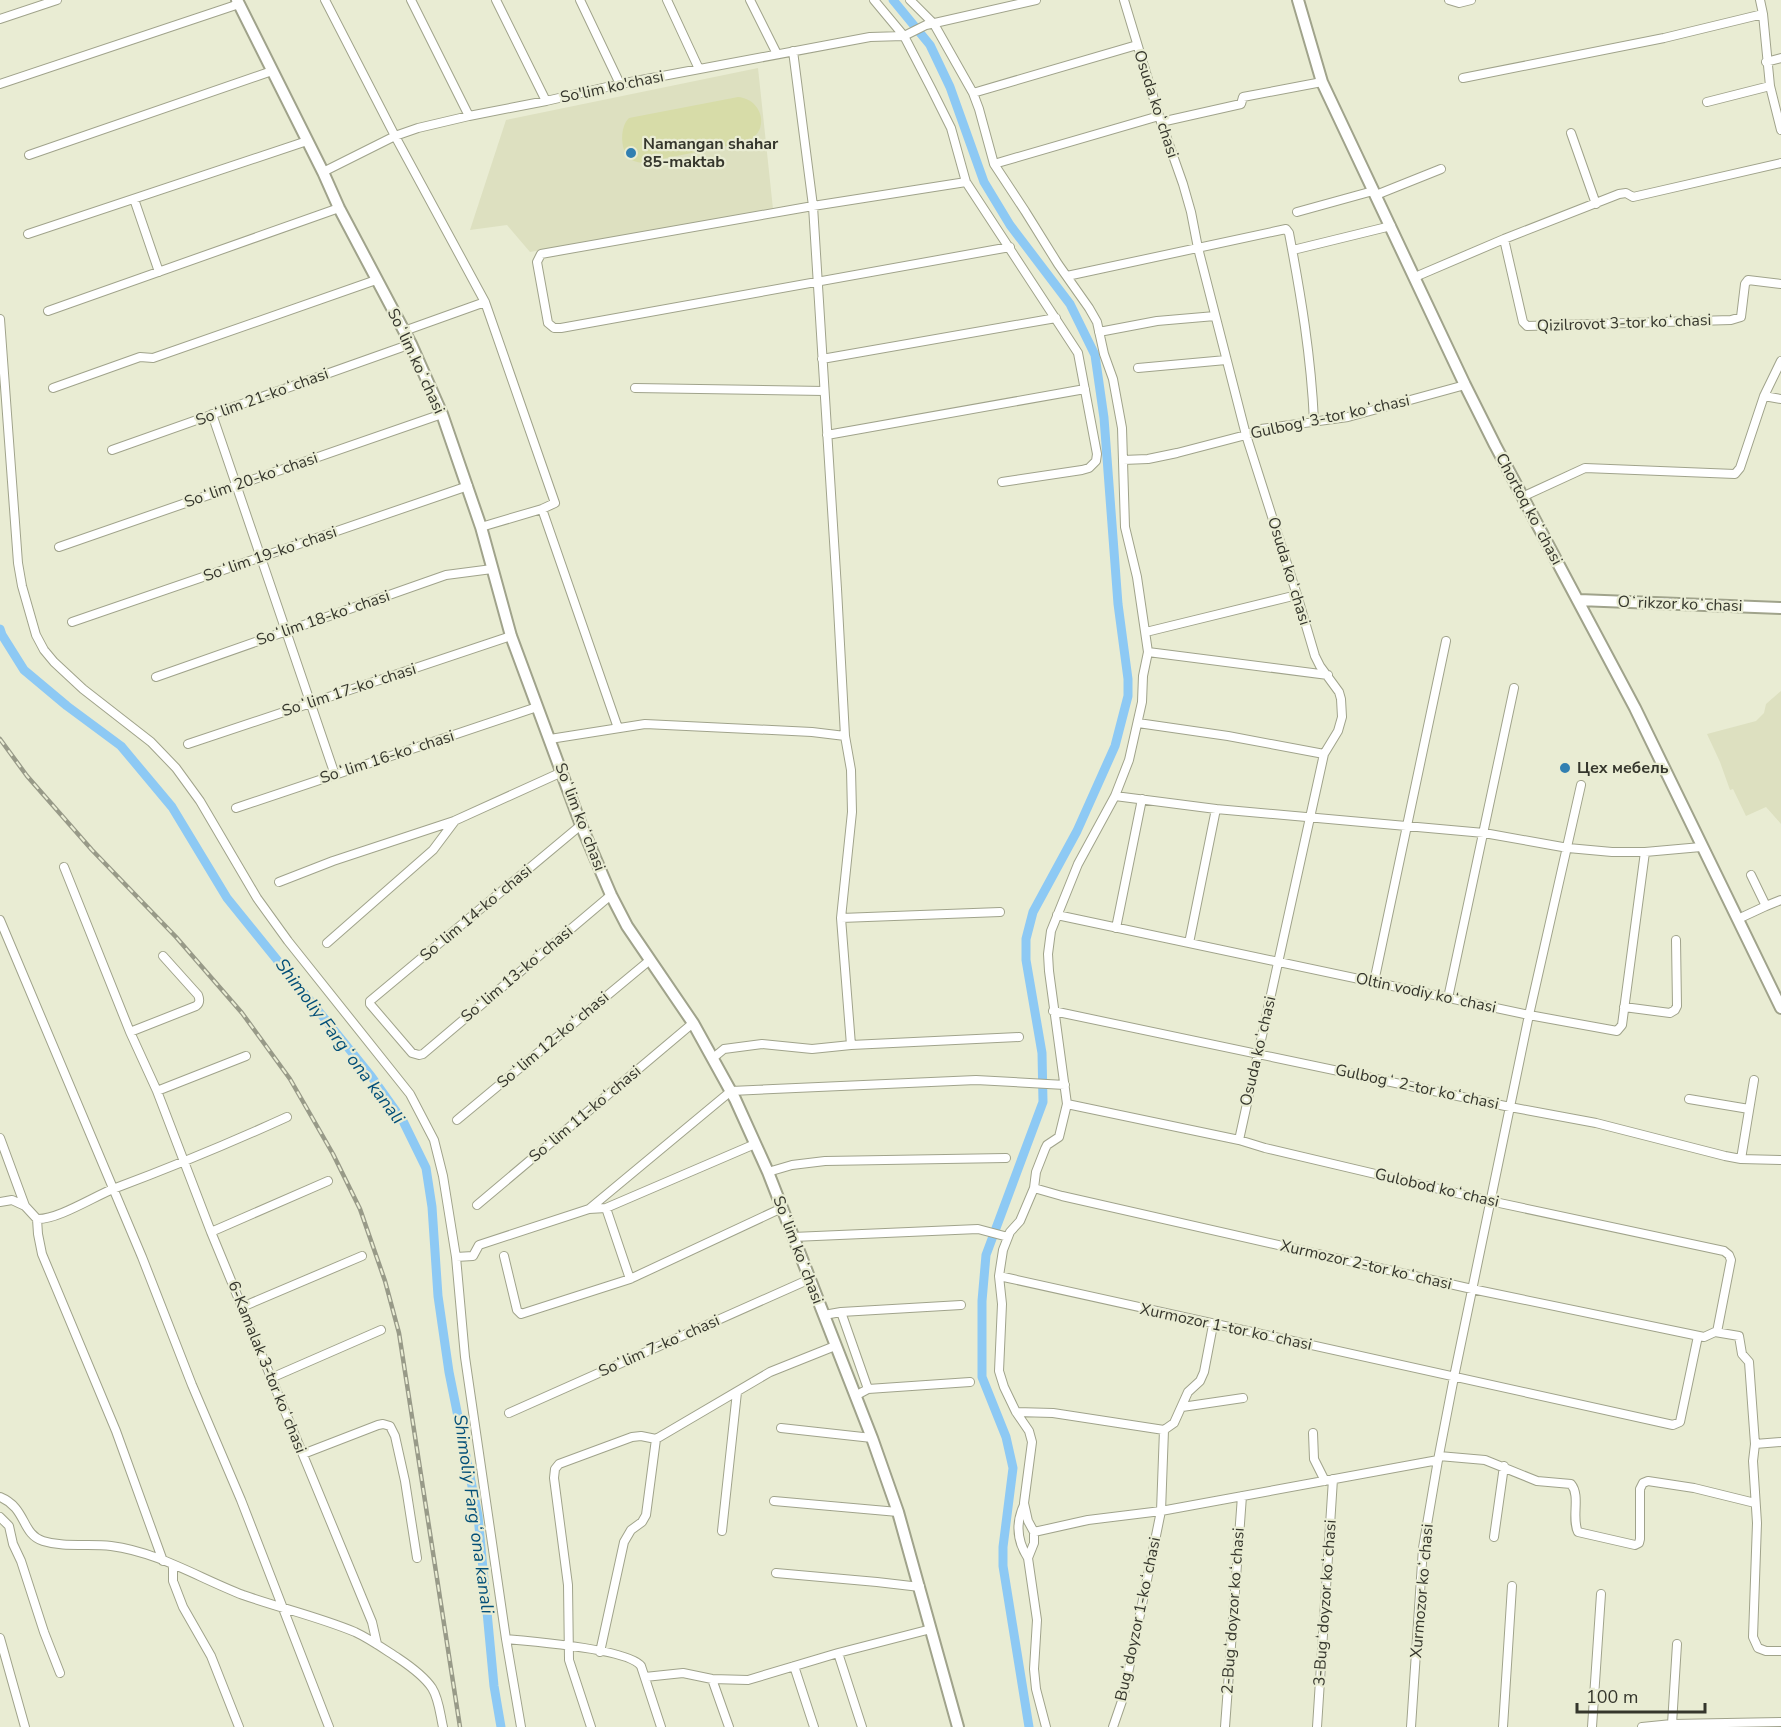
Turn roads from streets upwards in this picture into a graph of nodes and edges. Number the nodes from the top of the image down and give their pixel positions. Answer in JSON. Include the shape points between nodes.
{"nodes":[{"id":1,"x":57,"y":0,"type":"edge"},
{"id":2,"x":325,"y":0,"type":"edge"},
{"id":3,"x":411,"y":0,"type":"edge"},
{"id":4,"x":496,"y":0,"type":"edge"},
{"id":5,"x":580,"y":0,"type":"edge"},
{"id":6,"x":667,"y":0,"type":"edge"},
{"id":7,"x":750,"y":0,"type":"edge"},
{"id":8,"x":874,"y":0,"type":"edge"},
{"id":9,"x":910,"y":0,"type":"edge"},
{"id":10,"x":1036,"y":0,"type":"edge"},
{"id":11,"x":1124,"y":0,"type":"edge"},
{"id":12,"x":1298,"y":0,"type":"edge"},
{"id":13,"x":1449,"y":0,"type":"edge"},
{"id":14,"x":1471,"y":0,"type":"edge"},
{"id":15,"x":1760,"y":0,"type":"edge"},
{"id":16,"x":238,"y":2,"type":"edge"},
{"id":17,"x":1763,"y":14,"type":"junction"},
{"id":18,"x":0,"y":19,"type":"edge"},
{"id":19,"x":930,"y":24,"type":"junction"},
{"id":20,"x":907,"y":35,"type":"junction"},
{"id":21,"x":1137,"y":45,"type":"junction"},
{"id":22,"x":793,"y":51,"type":"junction"},
{"id":23,"x":777,"y":54,"type":"junction"},
{"id":24,"x":1781,"y":58,"type":"edge"},
{"id":25,"x":1766,"y":62,"type":"junction"},
{"id":26,"x":699,"y":69,"type":"junction"},
{"id":27,"x":272,"y":71,"type":"junction"},
{"id":28,"x":1463,"y":78,"type":"dead end"},
{"id":29,"x":1322,"y":82,"type":"junction"},
{"id":30,"x":0,"y":84,"type":"edge"},
{"id":31,"x":620,"y":84,"type":"junction"},
{"id":32,"x":1770,"y":87,"type":"junction"},
{"id":33,"x":973,"y":93,"type":"junction"},
{"id":34,"x":546,"y":101,"type":"junction"},
{"id":35,"x":1707,"y":102,"type":"dead end"},
{"id":36,"x":469,"y":116,"type":"junction"},
{"id":37,"x":1160,"y":119,"type":"junction"},
{"id":38,"x":1781,"y":130,"type":"edge"},
{"id":39,"x":1571,"y":133,"type":"dead end"},
{"id":40,"x":394,"y":136,"type":"junction"},
{"id":41,"x":307,"y":141,"type":"junction"},
{"id":42,"x":29,"y":155,"type":"dead end"},
{"id":43,"x":1781,"y":163,"type":"edge"},
{"id":44,"x":994,"y":164,"type":"junction"},
{"id":45,"x":1441,"y":169,"type":"dead end"},
{"id":46,"x":323,"y":172,"type":"junction"},
{"id":47,"x":966,"y":182,"type":"junction"},
{"id":48,"x":1375,"y":193,"type":"junction"},
{"id":49,"x":134,"y":199,"type":"junction"},
{"id":50,"x":1596,"y":204,"type":"junction"},
{"id":51,"x":813,"y":206,"type":"junction"},
{"id":52,"x":339,"y":208,"type":"junction"},
{"id":53,"x":1297,"y":212,"type":"dead end"},
{"id":54,"x":1391,"y":226,"type":"junction"},
{"id":55,"x":28,"y":234,"type":"dead end"},
{"id":56,"x":1504,"y":239,"type":"junction"},
{"id":57,"x":1010,"y":246,"type":"junction"},
{"id":58,"x":1198,"y":248,"type":"junction"},
{"id":59,"x":1293,"y":250,"type":"junction"},
{"id":60,"x":159,"y":272,"type":"junction"},
{"id":61,"x":1067,"y":276,"type":"junction"},
{"id":62,"x":1415,"y":277,"type":"junction"},
{"id":63,"x":376,"y":280,"type":"junction"},
{"id":64,"x":817,"y":281,"type":"junction"},
{"id":65,"x":1781,"y":284,"type":"edge"},
{"id":66,"x":486,"y":302,"type":"junction"},
{"id":67,"x":48,"y":311,"type":"dead end"},
{"id":68,"x":1215,"y":316,"type":"junction"},
{"id":69,"x":1056,"y":318,"type":"junction"},
{"id":70,"x":0,"y":319,"type":"edge"},
{"id":71,"x":404,"y":331,"type":"junction"},
{"id":72,"x":1099,"y":332,"type":"junction"},
{"id":73,"x":411,"y":344,"type":"junction"},
{"id":74,"x":822,"y":359,"type":"junction"},
{"id":75,"x":1226,"y":360,"type":"junction"},
{"id":76,"x":1781,"y":361,"type":"edge"},
{"id":77,"x":1138,"y":368,"type":"dead end"},
{"id":78,"x":1465,"y":385,"type":"junction"},
{"id":79,"x":53,"y":388,"type":"dead end"},
{"id":80,"x":635,"y":388,"type":"dead end"},
{"id":81,"x":1085,"y":389,"type":"junction"},
{"id":82,"x":824,"y":391,"type":"junction"},
{"id":83,"x":1764,"y":396,"type":"junction"},
{"id":84,"x":1781,"y":399,"type":"edge"},
{"id":85,"x":212,"y":414,"type":"junction"},
{"id":86,"x":442,"y":414,"type":"junction"},
{"id":87,"x":1314,"y":421,"type":"junction"},
{"id":88,"x":827,"y":435,"type":"junction"},
{"id":89,"x":1246,"y":435,"type":"junction"},
{"id":90,"x":112,"y":450,"type":"dead end"},
{"id":91,"x":1123,"y":460,"type":"junction"},
{"id":92,"x":1002,"y":482,"type":"dead end"},
{"id":93,"x":236,"y":485,"type":"junction"},
{"id":94,"x":468,"y":486,"type":"junction"},
{"id":95,"x":1522,"y":497,"type":"junction"},
{"id":96,"x":542,"y":509,"type":"junction"},
{"id":97,"x":481,"y":527,"type":"junction"},
{"id":98,"x":59,"y":547,"type":"dead end"},
{"id":99,"x":261,"y":557,"type":"junction"},
{"id":100,"x":492,"y":569,"type":"junction"},
{"id":101,"x":1297,"y":595,"type":"junction"},
{"id":102,"x":1579,"y":600,"type":"junction"},
{"id":103,"x":1781,"y":608,"type":"edge"},
{"id":104,"x":72,"y":622,"type":"dead end"},
{"id":105,"x":286,"y":631,"type":"junction"},
{"id":106,"x":1146,"y":632,"type":"junction"},
{"id":107,"x":511,"y":636,"type":"junction"},
{"id":108,"x":1446,"y":641,"type":"dead end"},
{"id":109,"x":1148,"y":652,"type":"junction"},
{"id":110,"x":1328,"y":675,"type":"junction"},
{"id":111,"x":156,"y":676,"type":"dead end"},
{"id":112,"x":1514,"y":688,"type":"dead end"},
{"id":113,"x":310,"y":703,"type":"junction"},
{"id":114,"x":537,"y":707,"type":"junction"},
{"id":115,"x":1138,"y":723,"type":"junction"},
{"id":116,"x":618,"y":728,"type":"junction"},
{"id":117,"x":845,"y":736,"type":"junction"},
{"id":118,"x":550,"y":739,"type":"junction"},
{"id":119,"x":188,"y":744,"type":"dead end"},
{"id":120,"x":1324,"y":754,"type":"junction"},
{"id":121,"x":562,"y":772,"type":"junction"},
{"id":122,"x":335,"y":775,"type":"junction"},
{"id":123,"x":1581,"y":785,"type":"dead end"},
{"id":124,"x":1115,"y":796,"type":"junction"},
{"id":125,"x":1142,"y":799,"type":"junction"},
{"id":126,"x":236,"y":808,"type":"dead end"},
{"id":127,"x":1216,"y":809,"type":"junction"},
{"id":128,"x":1311,"y":816,"type":"junction"},
{"id":129,"x":454,"y":820,"type":"junction"},
{"id":130,"x":581,"y":825,"type":"junction"},
{"id":131,"x":1408,"y":825,"type":"junction"},
{"id":132,"x":1484,"y":833,"type":"junction"},
{"id":133,"x":1701,"y":847,"type":"junction"},
{"id":134,"x":1568,"y":848,"type":"junction"},
{"id":135,"x":1645,"y":852,"type":"junction"},
{"id":136,"x":64,"y":867,"type":"dead end"},
{"id":137,"x":1750,"y":875,"type":"dead end"},
{"id":138,"x":279,"y":882,"type":"dead end"},
{"id":139,"x":611,"y":895,"type":"junction"},
{"id":140,"x":1781,"y":900,"type":"edge"},
{"id":141,"x":1767,"y":906,"type":"junction"},
{"id":142,"x":1000,"y":912,"type":"dead end"},
{"id":143,"x":1057,"y":915,"type":"junction"},
{"id":144,"x":841,"y":918,"type":"junction"},
{"id":145,"x":1738,"y":919,"type":"junction"},
{"id":146,"x":0,"y":920,"type":"edge"},
{"id":147,"x":1116,"y":928,"type":"junction"},
{"id":148,"x":1676,"y":940,"type":"dead end"},
{"id":149,"x":327,"y":943,"type":"dead end"},
{"id":150,"x":1189,"y":943,"type":"junction"},
{"id":151,"x":163,"y":956,"type":"dead end"},
{"id":152,"x":650,"y":960,"type":"junction"},
{"id":153,"x":1278,"y":962,"type":"junction"},
{"id":154,"x":1374,"y":982,"type":"junction"},
{"id":155,"x":1448,"y":998,"type":"junction"},
{"id":156,"x":1624,"y":1007,"type":"junction"},
{"id":157,"x":1781,"y":1008,"type":"edge"},
{"id":158,"x":1053,"y":1011,"type":"junction"},
{"id":159,"x":1529,"y":1015,"type":"junction"},
{"id":160,"x":693,"y":1023,"type":"junction"},
{"id":161,"x":130,"y":1032,"type":"junction"},
{"id":162,"x":1019,"y":1037,"type":"dead end"},
{"id":163,"x":851,"y":1045,"type":"junction"},
{"id":164,"x":423,"y":1054,"type":"joint"},
{"id":165,"x":1258,"y":1054,"type":"junction"},
{"id":166,"x":246,"y":1056,"type":"dead end"},
{"id":167,"x":713,"y":1058,"type":"junction"},
{"id":168,"x":1754,"y":1080,"type":"dead end"},
{"id":169,"x":1062,"y":1085,"type":"junction"},
{"id":170,"x":157,"y":1091,"type":"junction"},
{"id":171,"x":730,"y":1091,"type":"junction"},
{"id":172,"x":1689,"y":1099,"type":"dead end"},
{"id":173,"x":1067,"y":1104,"type":"junction"},
{"id":174,"x":1510,"y":1107,"type":"junction"},
{"id":175,"x":1749,"y":1109,"type":"junction"},
{"id":176,"x":287,"y":1117,"type":"dead end"},
{"id":177,"x":457,"y":1120,"type":"dead end"},
{"id":178,"x":0,"y":1138,"type":"edge"},
{"id":179,"x":1239,"y":1140,"type":"junction"},
{"id":180,"x":755,"y":1144,"type":"junction"},
{"id":181,"x":1006,"y":1158,"type":"dead end"},
{"id":182,"x":1741,"y":1159,"type":"junction"},
{"id":183,"x":185,"y":1160,"type":"junction"},
{"id":184,"x":1781,"y":1160,"type":"edge"},
{"id":185,"x":768,"y":1172,"type":"junction"},
{"id":186,"x":328,"y":1181,"type":"dead end"},
{"id":187,"x":1034,"y":1188,"type":"junction"},
{"id":188,"x":112,"y":1190,"type":"junction"},
{"id":189,"x":1490,"y":1201,"type":"junction"},
{"id":190,"x":0,"y":1202,"type":"edge"},
{"id":191,"x":477,"y":1205,"type":"dead end"},
{"id":192,"x":25,"y":1206,"type":"junction"},
{"id":193,"x":606,"y":1208,"type":"junction"},
{"id":194,"x":782,"y":1208,"type":"junction"},
{"id":195,"x":590,"y":1209,"type":"junction"},
{"id":196,"x":37,"y":1219,"type":"junction"},
{"id":197,"x":211,"y":1232,"type":"junction"},
{"id":198,"x":793,"y":1237,"type":"junction"},
{"id":199,"x":1006,"y":1237,"type":"junction"},
{"id":200,"x":362,"y":1256,"type":"dead end"},
{"id":201,"x":504,"y":1256,"type":"dead end"},
{"id":202,"x":456,"y":1257,"type":"junction"},
{"id":203,"x":999,"y":1276,"type":"junction"},
{"id":204,"x":630,"y":1279,"type":"junction"},
{"id":205,"x":810,"y":1279,"type":"junction"},
{"id":206,"x":1472,"y":1289,"type":"junction"},
{"id":207,"x":961,"y":1305,"type":"dead end"},
{"id":208,"x":242,"y":1307,"type":"junction"},
{"id":209,"x":841,"y":1312,"type":"junction"},
{"id":210,"x":824,"y":1315,"type":"junction"},
{"id":211,"x":1213,"y":1325,"type":"junction"},
{"id":212,"x":381,"y":1330,"type":"dead end"},
{"id":213,"x":1717,"y":1332,"type":"junction"},
{"id":214,"x":1698,"y":1336,"type":"junction"},
{"id":215,"x":835,"y":1346,"type":"junction"},
{"id":216,"x":1454,"y":1377,"type":"junction"},
{"id":217,"x":272,"y":1378,"type":"junction"},
{"id":218,"x":970,"y":1382,"type":"dead end"},
{"id":219,"x":868,"y":1389,"type":"junction"},
{"id":220,"x":736,"y":1392,"type":"junction"},
{"id":221,"x":855,"y":1396,"type":"junction"},
{"id":222,"x":1243,"y":1398,"type":"dead end"},
{"id":223,"x":1182,"y":1407,"type":"junction"},
{"id":224,"x":1016,"y":1412,"type":"junction"},
{"id":225,"x":509,"y":1413,"type":"dead end"},
{"id":226,"x":781,"y":1428,"type":"dead end"},
{"id":227,"x":1164,"y":1430,"type":"junction"},
{"id":228,"x":1313,"y":1433,"type":"dead end"},
{"id":229,"x":872,"y":1438,"type":"junction"},
{"id":230,"x":656,"y":1439,"type":"junction"},
{"id":231,"x":1781,"y":1442,"type":"edge"},
{"id":232,"x":1755,"y":1444,"type":"junction"},
{"id":233,"x":303,"y":1454,"type":"junction"},
{"id":234,"x":1439,"y":1458,"type":"junction"},
{"id":235,"x":1504,"y":1466,"type":"junction"},
{"id":236,"x":1329,"y":1480,"type":"junction"},
{"id":237,"x":1242,"y":1496,"type":"junction"},
{"id":238,"x":0,"y":1497,"type":"edge"},
{"id":239,"x":774,"y":1501,"type":"dead end"},
{"id":240,"x":1024,"y":1503,"type":"junction"},
{"id":241,"x":1755,"y":1503,"type":"junction"},
{"id":242,"x":1161,"y":1511,"type":"junction"},
{"id":243,"x":898,"y":1512,"type":"junction"},
{"id":244,"x":0,"y":1517,"type":"edge"},
{"id":245,"x":722,"y":1531,"type":"dead end"},
{"id":246,"x":1034,"y":1532,"type":"junction"},
{"id":247,"x":1494,"y":1538,"type":"dead end"},
{"id":248,"x":417,"y":1558,"type":"dead end"},
{"id":249,"x":1028,"y":1558,"type":"junction"},
{"id":250,"x":163,"y":1561,"type":"junction"},
{"id":251,"x":173,"y":1565,"type":"junction"},
{"id":252,"x":776,"y":1573,"type":"dead end"},
{"id":253,"x":1512,"y":1586,"type":"dead end"},
{"id":254,"x":920,"y":1587,"type":"junction"},
{"id":255,"x":1601,"y":1594,"type":"dead end"},
{"id":256,"x":282,"y":1607,"type":"junction"},
{"id":257,"x":931,"y":1629,"type":"junction"},
{"id":258,"x":0,"y":1638,"type":"edge"},
{"id":259,"x":506,"y":1639,"type":"junction"},
{"id":260,"x":377,"y":1644,"type":"junction"},
{"id":261,"x":1677,"y":1644,"type":"dead end"},
{"id":262,"x":569,"y":1646,"type":"junction"},
{"id":263,"x":1781,"y":1651,"type":"edge"},
{"id":264,"x":600,"y":1652,"type":"junction"},
{"id":265,"x":838,"y":1653,"type":"junction"},
{"id":266,"x":794,"y":1666,"type":"junction"},
{"id":267,"x":60,"y":1673,"type":"dead end"},
{"id":268,"x":645,"y":1677,"type":"junction"},
{"id":269,"x":712,"y":1678,"type":"junction"},
{"id":270,"x":1781,"y":1722,"type":"edge"},
{"id":271,"x":1672,"y":1724,"type":"junction"},
{"id":272,"x":25,"y":1727,"type":"edge"},
{"id":273,"x":239,"y":1727,"type":"edge"},
{"id":274,"x":329,"y":1727,"type":"edge"},
{"id":275,"x":443,"y":1727,"type":"edge"},
{"id":276,"x":521,"y":1727,"type":"edge"},
{"id":277,"x":591,"y":1727,"type":"edge"},
{"id":278,"x":661,"y":1727,"type":"edge"},
{"id":279,"x":729,"y":1727,"type":"edge"},
{"id":280,"x":814,"y":1727,"type":"edge"},
{"id":281,"x":862,"y":1727,"type":"edge"},
{"id":282,"x":958,"y":1727,"type":"edge"},
{"id":283,"x":1046,"y":1727,"type":"edge"},
{"id":284,"x":1113,"y":1727,"type":"edge"},
{"id":285,"x":1225,"y":1727,"type":"edge"},
{"id":286,"x":1317,"y":1727,"type":"edge"},
{"id":287,"x":1411,"y":1727,"type":"edge"},
{"id":288,"x":1503,"y":1727,"type":"edge"},
{"id":289,"x":1592,"y":1727,"type":"edge"},
{"id":290,"x":1642,"y":1727,"type":"edge"}],
"edges":[{"from":1,"to":18,"type":"street"},
{"from":2,"to":40,"type":"street"},
{"from":3,"to":36,"type":"street"},
{"from":4,"to":34,"type":"street"},
{"from":5,"to":31,"type":"street"},
{"from":6,"to":26,"type":"street"},
{"from":7,"to":23,"type":"street"},
{"from":8,"to":20,"type":"street"},
{"from":9,"to":19,"type":"street"},
{"from":10,"to":19,"type":"street"},
{"from":11,"to":21,"type":"street","name":"Osuda koʻchasi"},
{"from":12,"to":29,"type":"street","name":"Chortoq koʻchasi"},
{"from":13,"to":14,"type":"street"},
{"from":15,"to":17,"type":"street"},
{"from":16,"to":27,"type":"street","name":"Soʻlim koʻchasi"},
{"from":16,"to":30,"type":"street"},
{"from":17,"to":25,"type":"street"},
{"from":17,"to":28,"type":"street"},
{"from":19,"to":20,"type":"street"},
{"from":19,"to":33,"type":"street"},
{"from":20,"to":22,"type":"street","name":"So'lim ko'chasi","via":[[870,37]]},
{"from":20,"to":47,"type":"street","via":[[951,128]]},
{"from":21,"to":33,"type":"street"},
{"from":21,"to":37,"type":"street","name":"Osuda koʻchasi"},
{"from":22,"to":23,"type":"street","name":"So'lim ko'chasi"},
{"from":22,"to":51,"type":"street"},
{"from":23,"to":26,"type":"street","name":"So'lim ko'chasi"},
{"from":24,"to":25,"type":"street"},
{"from":25,"to":32,"type":"street"},
{"from":26,"to":31,"type":"street","name":"So'lim ko'chasi"},
{"from":27,"to":41,"type":"street","name":"Soʻlim koʻchasi"},
{"from":27,"to":42,"type":"street"},
{"from":29,"to":37,"type":"street","via":[[1243,97],[1241,104]]},
{"from":29,"to":48,"type":"street","name":"Chortoq koʻchasi"},
{"from":31,"to":34,"type":"street","name":"So'lim ko'chasi"},
{"from":32,"to":35,"type":"street"},
{"from":32,"to":38,"type":"street"},
{"from":33,"to":44,"type":"street"},
{"from":34,"to":36,"type":"street","name":"So'lim ko'chasi"},
{"from":36,"to":40,"type":"street","name":"So'lim ko'chasi"},
{"from":37,"to":44,"type":"street"},
{"from":37,"to":58,"type":"street","name":"Osuda koʻchasi","via":[[1183,184]]},
{"from":39,"to":50,"type":"street"},
{"from":40,"to":46,"type":"street","name":"So'lim ko'chasi"},
{"from":40,"to":66,"type":"street"},
{"from":41,"to":46,"type":"street","name":"Soʻlim koʻchasi"},
{"from":41,"to":49,"type":"street"},
{"from":43,"to":50,"type":"street","via":[[1633,197],[1622,193]]},
{"from":44,"to":61,"type":"street"},
{"from":45,"to":48,"type":"street"},
{"from":46,"to":52,"type":"street","name":"Soʻlim koʻchasi"},
{"from":47,"to":51,"type":"street"},
{"from":47,"to":57,"type":"street"},
{"from":48,"to":53,"type":"street"},
{"from":48,"to":54,"type":"street","name":"Chortoq koʻchasi"},
{"from":49,"to":55,"type":"street"},
{"from":49,"to":60,"type":"street"},
{"from":50,"to":56,"type":"street"},
{"from":51,"to":64,"type":"street"},
{"from":51,"to":64,"type":"street","via":[[541,254],[537,262],[548,323],[554,328]]},
{"from":52,"to":60,"type":"street"},
{"from":52,"to":63,"type":"street","name":"Soʻlim koʻchasi"},
{"from":54,"to":59,"type":"street"},
{"from":54,"to":62,"type":"street","name":"Chortoq koʻchasi"},
{"from":56,"to":62,"type":"street"},
{"from":56,"to":65,"type":"street","name":"Qizilrovot 3-tor koʻchasi","via":[[1527,326],[1738,319],[1746,281]]},
{"from":57,"to":64,"type":"street"},
{"from":57,"to":69,"type":"street"},
{"from":58,"to":59,"type":"street","via":[[1284,229],[1289,232]]},
{"from":58,"to":61,"type":"street"},
{"from":58,"to":68,"type":"street","name":"Osuda koʻchasi"},
{"from":59,"to":87,"type":"street","via":[[1312,374]]},
{"from":60,"to":67,"type":"street"},
{"from":61,"to":72,"type":"street","via":[[1097,322]]},
{"from":62,"to":78,"type":"street","name":"Chortoq koʻchasi"},
{"from":63,"to":71,"type":"street","name":"Soʻlim koʻchasi"},
{"from":63,"to":79,"type":"street","via":[[153,358],[140,357]]},
{"from":64,"to":74,"type":"street"},
{"from":66,"to":71,"type":"street"},
{"from":66,"to":96,"type":"street","via":[[555,502]]},
{"from":68,"to":72,"type":"street"},
{"from":68,"to":75,"type":"street","name":"Osuda koʻchasi"},
{"from":69,"to":74,"type":"street"},
{"from":69,"to":81,"type":"street","via":[[1077,353]]},
{"from":70,"to":202,"type":"street","via":[[18,563],[36,635],[54,662],[151,742],[176,768],[257,898],[410,1094],[440,1158]]},
{"from":71,"to":73,"type":"street","name":"Soʻlim koʻchasi"},
{"from":72,"to":91,"type":"street","via":[[1113,379]]},
{"from":73,"to":85,"type":"street","name":"Soʻlim 21-koʻchasi"},
{"from":73,"to":86,"type":"street","name":"Soʻlim koʻchasi"},
{"from":74,"to":82,"type":"street"},
{"from":75,"to":77,"type":"street"},
{"from":75,"to":89,"type":"street","name":"Osuda koʻchasi"},
{"from":76,"to":83,"type":"street"},
{"from":78,"to":87,"type":"street","name":"Gulbog' 3-tor koʻchasi","via":[[1348,417]]},
{"from":78,"to":95,"type":"street","name":"Chortoq koʻchasi"},
{"from":80,"to":82,"type":"street"},
{"from":81,"to":88,"type":"street"},
{"from":81,"to":92,"type":"street","via":[[1097,454],[1094,464],[1082,470]]},
{"from":82,"to":88,"type":"street"},
{"from":83,"to":84,"type":"street"},
{"from":83,"to":95,"type":"street","via":[[1735,474],[1585,468]]},
{"from":85,"to":90,"type":"street","name":"Soʻlim 21-koʻchasi"},
{"from":85,"to":93,"type":"street"},
{"from":86,"to":93,"type":"street","name":"Soʻlim 20-koʻchasi"},
{"from":86,"to":94,"type":"street","name":"Soʻlim koʻchasi"},
{"from":87,"to":89,"type":"street","name":"Gulbog' 3-tor koʻchasi"},
{"from":88,"to":117,"type":"street"},
{"from":89,"to":91,"type":"street","name":"Gulbog' 3-tor koʻchasi","via":[[1148,459]]},
{"from":89,"to":101,"type":"street","name":"Osuda koʻchasi"},
{"from":91,"to":106,"type":"street","via":[[1126,537],[1134,560]]},
{"from":93,"to":98,"type":"street","name":"Soʻlim 20-koʻchasi"},
{"from":93,"to":99,"type":"street"},
{"from":94,"to":97,"type":"street","name":"Soʻlim koʻchasi"},
{"from":94,"to":99,"type":"street","name":"Soʻlim 19-koʻchasi"},
{"from":95,"to":102,"type":"street","name":"Chortoq koʻchasi"},
{"from":96,"to":97,"type":"street"},
{"from":96,"to":116,"type":"street"},
{"from":97,"to":100,"type":"street","name":"Soʻlim koʻchasi"},
{"from":99,"to":104,"type":"street","name":"Soʻlim 19-koʻchasi"},
{"from":99,"to":105,"type":"street"},
{"from":100,"to":105,"type":"street","name":"Soʻlim 18-koʻchasi","via":[[446,575]]},
{"from":100,"to":107,"type":"street","name":"Soʻlim koʻchasi"},
{"from":101,"to":106,"type":"street"},
{"from":101,"to":110,"type":"street","name":"Osuda koʻchasi","via":[[1315,656]]},
{"from":102,"to":103,"type":"street","name":"Oʻrikzor koʻchasi"},
{"from":102,"to":133,"type":"street","name":"Chortoq koʻchasi"},
{"from":105,"to":111,"type":"street","name":"Soʻlim 18-koʻchasi"},
{"from":105,"to":113,"type":"street"},
{"from":106,"to":109,"type":"street"},
{"from":107,"to":113,"type":"street","name":"Soʻlim 17-koʻchasi"},
{"from":107,"to":114,"type":"street","name":"Soʻlim koʻchasi"},
{"from":108,"to":131,"type":"street"},
{"from":109,"to":110,"type":"street"},
{"from":109,"to":115,"type":"street"},
{"from":110,"to":120,"type":"street","name":"Osuda koʻchasi","via":[[1340,692],[1343,708],[1338,731]]},
{"from":112,"to":132,"type":"street"},
{"from":113,"to":119,"type":"street","name":"Soʻlim 17-koʻchasi"},
{"from":113,"to":122,"type":"street"},
{"from":114,"to":118,"type":"street","name":"Soʻlim koʻchasi"},
{"from":114,"to":122,"type":"street","name":"Soʻlim 16-koʻchasi"},
{"from":115,"to":120,"type":"street"},
{"from":115,"to":124,"type":"street"},
{"from":116,"to":117,"type":"street","via":[[683,725]]},
{"from":116,"to":118,"type":"street"},
{"from":117,"to":144,"type":"street","via":[[852,812]]},
{"from":118,"to":121,"type":"street","name":"Soʻlim koʻchasi"},
{"from":120,"to":128,"type":"street","name":"Osuda koʻchasi"},
{"from":121,"to":129,"type":"street"},
{"from":121,"to":130,"type":"street","name":"Soʻlim koʻchasi"},
{"from":122,"to":126,"type":"street","name":"Soʻlim 16-koʻchasi"},
{"from":123,"to":134,"type":"street","name":"Xurmozor koʻchasi"},
{"from":124,"to":125,"type":"street"},
{"from":124,"to":143,"type":"street","via":[[1078,864]]},
{"from":125,"to":127,"type":"street"},
{"from":125,"to":147,"type":"street"},
{"from":127,"to":128,"type":"street"},
{"from":127,"to":150,"type":"street"},
{"from":128,"to":131,"type":"street"},
{"from":128,"to":153,"type":"street","name":"Osuda koʻchasi"},
{"from":129,"to":138,"type":"street"},
{"from":129,"to":149,"type":"street","via":[[433,850]]},
{"from":130,"to":139,"type":"street","name":"Soʻlim koʻchasi"},
{"from":130,"to":164,"type":"street","name":"Soʻlim 14-koʻchasi","via":[[370,1000],[412,1053]]},
{"from":131,"to":132,"type":"street"},
{"from":131,"to":154,"type":"street"},
{"from":132,"to":134,"type":"street"},
{"from":132,"to":155,"type":"street"},
{"from":133,"to":135,"type":"street"},
{"from":133,"to":145,"type":"street","name":"Chortoq koʻchasi"},
{"from":134,"to":135,"type":"street"},
{"from":134,"to":159,"type":"street","name":"Xurmozor koʻchasi"},
{"from":135,"to":156,"type":"street","name":"Oltin vodiy koʻchasi"},
{"from":136,"to":161,"type":"street","name":"6-Kamalak 3-tor koʻchasi"},
{"from":137,"to":141,"type":"street"},
{"from":139,"to":152,"type":"street","name":"Soʻlim koʻchasi"},
{"from":139,"to":164,"type":"street","name":"Soʻlim 13-koʻchasi"},
{"from":140,"to":141,"type":"street"},
{"from":141,"to":145,"type":"street"},
{"from":142,"to":144,"type":"street"},
{"from":143,"to":147,"type":"street","name":"Oltin vodiy koʻchasi"},
{"from":143,"to":158,"type":"street","via":[[1048,954]]},
{"from":144,"to":163,"type":"street"},
{"from":145,"to":157,"type":"street","name":"Chortoq koʻchasi"},
{"from":146,"to":188,"type":"street"},
{"from":147,"to":150,"type":"street","name":"Oltin vodiy koʻchasi"},
{"from":148,"to":156,"type":"street","via":[[1675,1010],[1670,1013]]},
{"from":150,"to":153,"type":"street","name":"Oltin vodiy koʻchasi"},
{"from":151,"to":161,"type":"street","via":[[198,995],[199,1004]]},
{"from":152,"to":160,"type":"street","name":"Soʻlim koʻchasi"},
{"from":152,"to":177,"type":"street","name":"Soʻlim 12-koʻchasi"},
{"from":153,"to":154,"type":"street","name":"Oltin vodiy koʻchasi"},
{"from":153,"to":165,"type":"street","name":"Osuda koʻchasi"},
{"from":154,"to":155,"type":"street","name":"Oltin vodiy koʻchasi"},
{"from":155,"to":159,"type":"street","name":"Oltin vodiy koʻchasi"},
{"from":156,"to":159,"type":"street","name":"Oltin vodiy koʻchasi","via":[[1622,1025],[1617,1031]]},
{"from":158,"to":165,"type":"street","name":"Gulbogʻ 2-tor koʻchasi"},
{"from":158,"to":169,"type":"street"},
{"from":159,"to":174,"type":"street","name":"Xurmozor koʻchasi"},
{"from":160,"to":167,"type":"street","name":"Soʻlim koʻchasi"},
{"from":160,"to":191,"type":"street","name":"Soʻlim 11-koʻchasi"},
{"from":161,"to":170,"type":"street","name":"6-Kamalak 3-tor koʻchasi"},
{"from":162,"to":163,"type":"street"},
{"from":163,"to":167,"type":"street","via":[[812,1049],[762,1044],[724,1050]]},
{"from":165,"to":174,"type":"street","name":"Gulbogʻ 2-tor koʻchasi"},
{"from":165,"to":179,"type":"street","name":"Osuda koʻchasi"},
{"from":166,"to":170,"type":"street"},
{"from":167,"to":171,"type":"street","name":"Soʻlim koʻchasi"},
{"from":168,"to":175,"type":"street"},
{"from":169,"to":171,"type":"street","via":[[976,1080]]},
{"from":169,"to":173,"type":"street"},
{"from":170,"to":183,"type":"street","name":"6-Kamalak 3-tor koʻchasi"},
{"from":171,"to":180,"type":"street","name":"Soʻlim koʻchasi"},
{"from":171,"to":195,"type":"street"},
{"from":172,"to":175,"type":"street"},
{"from":173,"to":179,"type":"street","name":"Gulobod koʻchasi"},
{"from":173,"to":187,"type":"street","via":[[1059,1137],[1047,1144]]},
{"from":174,"to":182,"type":"street","name":"Gulbogʻ 2-tor koʻchasi","via":[[1596,1123]]},
{"from":174,"to":189,"type":"street","name":"Xurmozor koʻchasi"},
{"from":175,"to":182,"type":"street"},
{"from":176,"to":183,"type":"street"},
{"from":178,"to":192,"type":"street"},
{"from":179,"to":189,"type":"street","name":"Gulobod koʻchasi"},
{"from":180,"to":185,"type":"street","name":"Soʻlim koʻchasi"},
{"from":180,"to":193,"type":"street"},
{"from":181,"to":185,"type":"street","via":[[825,1161]]},
{"from":182,"to":184,"type":"street","name":"Gulbogʻ 2-tor koʻchasi"},
{"from":183,"to":188,"type":"street"},
{"from":183,"to":197,"type":"street","name":"6-Kamalak 3-tor koʻchasi"},
{"from":185,"to":194,"type":"street","name":"Soʻlim koʻchasi"},
{"from":186,"to":197,"type":"street"},
{"from":187,"to":199,"type":"street","via":[[1020,1221]]},
{"from":187,"to":206,"type":"street","name":"Xurmozor 2-tor koʻchasi"},
{"from":188,"to":196,"type":"street"},
{"from":188,"to":256,"type":"street"},
{"from":189,"to":206,"type":"street","name":"Xurmozor koʻchasi"},
{"from":189,"to":213,"type":"street","name":"Gulobod koʻchasi","via":[[1724,1251],[1731,1260]]},
{"from":190,"to":192,"type":"street","via":[[12,1200]]},
{"from":192,"to":196,"type":"street"},
{"from":193,"to":195,"type":"street"},
{"from":193,"to":204,"type":"street"},
{"from":194,"to":198,"type":"street","name":"Soʻlim koʻchasi"},
{"from":194,"to":204,"type":"street"},
{"from":195,"to":202,"type":"street","via":[[479,1245],[473,1256]]},
{"from":196,"to":250,"type":"street","via":[[42,1254],[116,1431]]},
{"from":197,"to":208,"type":"street","name":"6-Kamalak 3-tor koʻchasi"},
{"from":198,"to":199,"type":"street","via":[[978,1229]]},
{"from":198,"to":205,"type":"street","name":"Soʻlim koʻchasi"},
{"from":199,"to":203,"type":"street"},
{"from":200,"to":208,"type":"street"},
{"from":201,"to":204,"type":"street","via":[[521,1314]]},
{"from":202,"to":259,"type":"street","via":[[465,1358]]},
{"from":203,"to":211,"type":"street","name":"Xurmozor 1-tor koʻchasi"},
{"from":203,"to":224,"type":"street","via":[[999,1371]]},
{"from":205,"to":210,"type":"street","name":"Soʻlim koʻchasi"},
{"from":205,"to":225,"type":"street","name":"Soʻlim 7-koʻchasi"},
{"from":206,"to":214,"type":"street","name":"Xurmozor 2-tor koʻchasi"},
{"from":206,"to":216,"type":"street","name":"Xurmozor koʻchasi"},
{"from":207,"to":209,"type":"street"},
{"from":208,"to":217,"type":"street","name":"6-Kamalak 3-tor koʻchasi"},
{"from":209,"to":210,"type":"street"},
{"from":209,"to":219,"type":"street"},
{"from":210,"to":215,"type":"street","name":"Soʻlim koʻchasi"},
{"from":211,"to":216,"type":"street","name":"Xurmozor 1-tor koʻchasi"},
{"from":211,"to":223,"type":"street","via":[[1204,1372]]},
{"from":212,"to":217,"type":"street"},
{"from":213,"to":214,"type":"street"},
{"from":213,"to":232,"type":"street","via":[[1739,1336],[1742,1354],[1749,1362]]},
{"from":214,"to":216,"type":"street","name":"Xurmozor 1-tor koʻchasi","via":[[1680,1422],[1673,1425]]},
{"from":215,"to":220,"type":"street","via":[[770,1372]]},
{"from":215,"to":221,"type":"street","name":"Soʻlim koʻchasi"},
{"from":216,"to":234,"type":"street","name":"Xurmozor koʻchasi"},
{"from":217,"to":233,"type":"street","name":"6-Kamalak 3-tor koʻchasi"},
{"from":218,"to":219,"type":"street"},
{"from":219,"to":221,"type":"street"},
{"from":220,"to":230,"type":"street"},
{"from":220,"to":245,"type":"street"},
{"from":221,"to":229,"type":"street","name":"Soʻlim koʻchasi"},
{"from":222,"to":223,"type":"street"},
{"from":223,"to":227,"type":"street","via":[[1174,1423]]},
{"from":224,"to":227,"type":"street","via":[[1053,1413]]},
{"from":224,"to":240,"type":"street","via":[[1032,1442]]},
{"from":226,"to":229,"type":"street"},
{"from":227,"to":242,"type":"street","name":"Bugʻdoyzor 1-koʻchasi"},
{"from":228,"to":236,"type":"street","via":[[1314,1462]]},
{"from":229,"to":243,"type":"street","name":"Soʻlim koʻchasi"},
{"from":230,"to":262,"type":"street","via":[[626,1438],[555,1469],[568,1585]]},
{"from":230,"to":264,"type":"street","via":[[646,1515],[624,1542]]},
{"from":231,"to":232,"type":"street"},
{"from":232,"to":241,"type":"street"},
{"from":233,"to":248,"type":"street","via":[[378,1425],[390,1426],[405,1481]]},
{"from":233,"to":260,"type":"street","name":"6-Kamalak 3-tor koʻchasi","via":[[372,1622]]},
{"from":234,"to":235,"type":"street","via":[[1485,1460]]},
{"from":234,"to":236,"type":"street"},
{"from":234,"to":287,"type":"street","name":"Xurmozor koʻchasi","via":[[1423,1548]]},
{"from":235,"to":241,"type":"street","via":[[1537,1481],[1571,1484],[1578,1532],[1635,1545],[1640,1539],[1640,1489],[1648,1481]]},
{"from":235,"to":247,"type":"street"},
{"from":236,"to":237,"type":"street"},
{"from":236,"to":286,"type":"street","name":"3-Bugʻdoyzor koʻchasi"},
{"from":237,"to":242,"type":"street"},
{"from":237,"to":285,"type":"street","name":"2-Bugʻdoyzor koʻchasi"},
{"from":238,"to":250,"type":"street","via":[[13,1504],[29,1532],[43,1541],[111,1546]]},
{"from":239,"to":243,"type":"street"},
{"from":240,"to":246,"type":"street"},
{"from":240,"to":249,"type":"street","via":[[1018,1531]]},
{"from":241,"to":263,"type":"street","via":[[1754,1637],[1756,1646],[1762,1650]]},
{"from":242,"to":246,"type":"street","via":[[1088,1520]]},
{"from":242,"to":284,"type":"street","name":"Bugʻdoyzor 1-koʻchasi","via":[[1123,1698]]},
{"from":243,"to":254,"type":"street","name":"Soʻlim koʻchasi"},
{"from":244,"to":267,"type":"street","via":[[9,1526]]},
{"from":246,"to":249,"type":"street"},
{"from":249,"to":283,"type":"street","via":[[1037,1620],[1036,1689]]},
{"from":250,"to":251,"type":"street"},
{"from":251,"to":256,"type":"street"},
{"from":251,"to":273,"type":"street","via":[[172,1581],[211,1656]]},
{"from":252,"to":254,"type":"street"},
{"from":253,"to":288,"type":"street"},
{"from":254,"to":257,"type":"street","name":"Soʻlim koʻchasi"},
{"from":255,"to":289,"type":"street"},
{"from":256,"to":260,"type":"street"},
{"from":256,"to":274,"type":"street"},
{"from":257,"to":265,"type":"street"},
{"from":257,"to":282,"type":"street","name":"Soʻlim koʻchasi"},
{"from":258,"to":272,"type":"street"},
{"from":259,"to":262,"type":"street"},
{"from":259,"to":276,"type":"street"},
{"from":260,"to":275,"type":"street","via":[[430,1685]]},
{"from":261,"to":271,"type":"street"},
{"from":262,"to":264,"type":"street"},
{"from":262,"to":277,"type":"street","via":[[569,1660]]},
{"from":264,"to":268,"type":"street","via":[[637,1661]]},
{"from":265,"to":266,"type":"street"},
{"from":265,"to":281,"type":"street"},
{"from":266,"to":269,"type":"street","via":[[748,1680]]},
{"from":266,"to":280,"type":"street"},
{"from":268,"to":269,"type":"street","via":[[683,1673]]},
{"from":268,"to":278,"type":"street"},
{"from":269,"to":279,"type":"street"},
{"from":270,"to":271,"type":"street"},
{"from":271,"to":290,"type":"street"}]}
